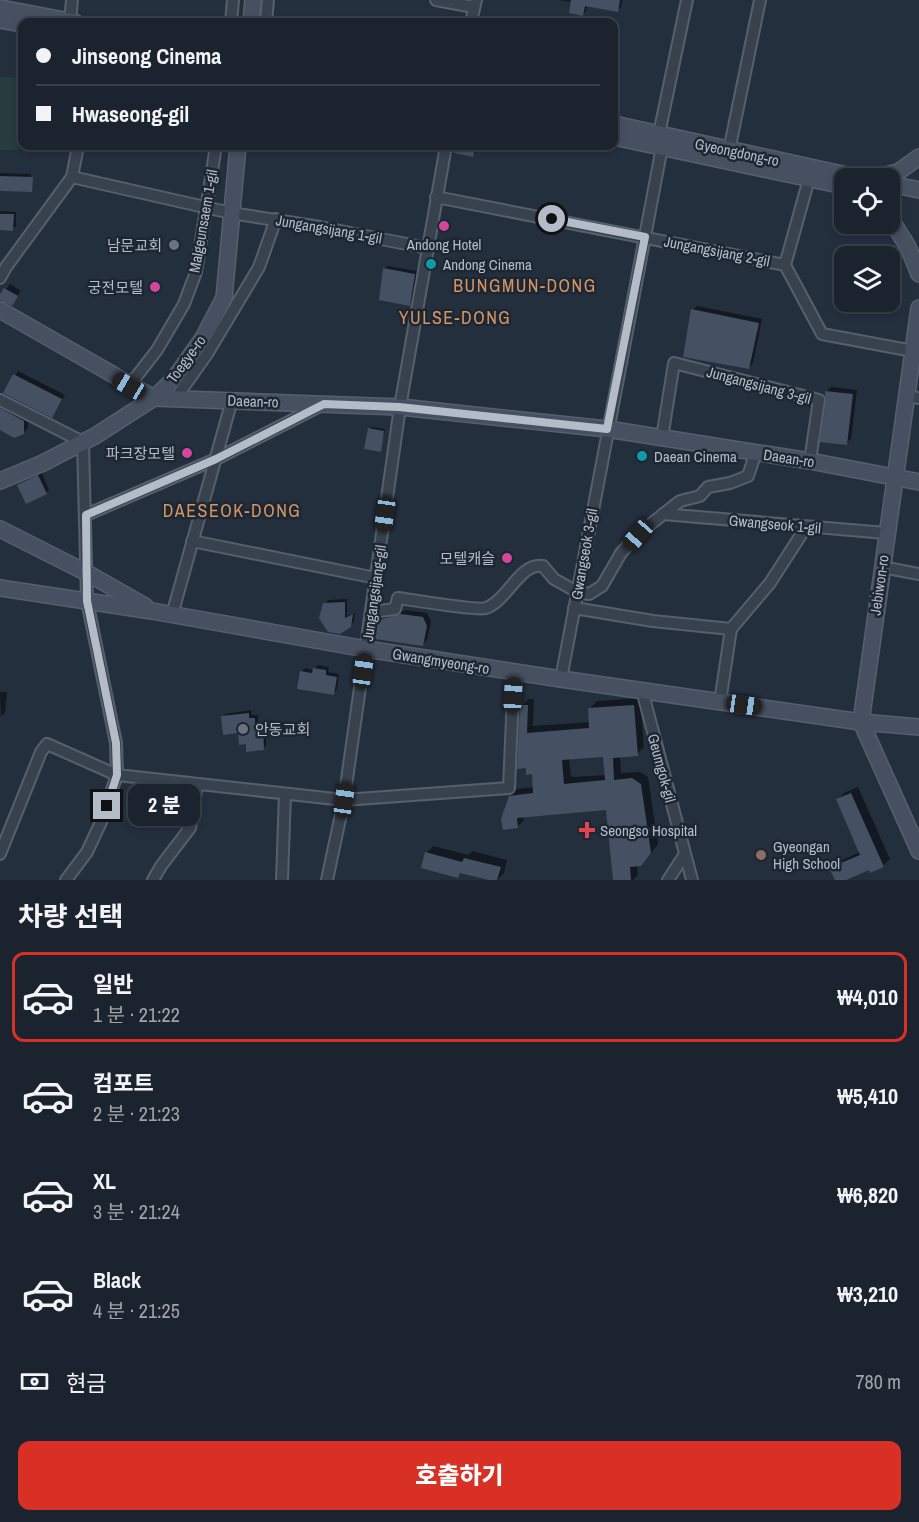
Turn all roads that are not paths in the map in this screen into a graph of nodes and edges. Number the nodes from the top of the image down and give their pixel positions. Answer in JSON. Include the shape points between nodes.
{"nodes":[{"id":1,"x":72,"y":0,"type":"edge"},
{"id":2,"x":233,"y":0,"type":"edge"},
{"id":3,"x":253,"y":0,"type":"edge"},
{"id":4,"x":268,"y":0,"type":"edge"},
{"id":5,"x":435,"y":0,"type":"edge"},
{"id":6,"x":687,"y":0,"type":"edge"},
{"id":7,"x":760,"y":0,"type":"edge"},
{"id":8,"x":475,"y":4,"type":"edge"},
{"id":9,"x":0,"y":8,"type":"edge"},
{"id":10,"x":52,"y":18,"type":"edge"},
{"id":11,"x":73,"y":18,"type":"edge"},
{"id":12,"x":231,"y":18,"type":"edge"},
{"id":13,"x":251,"y":18,"type":"edge"},
{"id":14,"x":266,"y":18,"type":"edge"},
{"id":15,"x":0,"y":20,"type":"edge"},
{"id":16,"x":18,"y":23,"type":"edge"},
{"id":17,"x":618,"y":125,"type":"edge"},
{"id":18,"x":618,"y":137,"type":"edge"},
{"id":19,"x":660,"y":140,"type":"junction"},
{"id":20,"x":77,"y":150,"type":"edge"},
{"id":21,"x":215,"y":150,"type":"edge"},
{"id":22,"x":238,"y":150,"type":"edge"},
{"id":23,"x":445,"y":150,"type":"edge"},
{"id":24,"x":729,"y":151,"type":"junction"},
{"id":25,"x":919,"y":157,"type":"edge"},
{"id":26,"x":900,"y":171,"type":"edge"},
{"id":27,"x":834,"y":173,"type":"edge"},
{"id":28,"x":72,"y":177,"type":"junction"},
{"id":29,"x":808,"y":179,"type":"junction"},
{"id":30,"x":834,"y":184,"type":"edge"},
{"id":31,"x":900,"y":186,"type":"edge"},
{"id":32,"x":919,"y":190,"type":"edge"},
{"id":33,"x":436,"y":197,"type":"junction"},
{"id":34,"x":900,"y":197,"type":"edge"},
{"id":35,"x":919,"y":201,"type":"edge"},
{"id":36,"x":206,"y":208,"type":"junction"},
{"id":37,"x":231,"y":213,"type":"junction"},
{"id":38,"x":276,"y":219,"type":"junction"},
{"id":39,"x":900,"y":234,"type":"edge"},
{"id":40,"x":645,"y":237,"type":"junction"},
{"id":41,"x":427,"y":248,"type":"junction"},
{"id":42,"x":786,"y":265,"type":"junction"},
{"id":43,"x":919,"y":274,"type":"edge"},
{"id":44,"x":0,"y":278,"type":"edge"},
{"id":45,"x":919,"y":308,"type":"edge"},
{"id":46,"x":0,"y":310,"type":"edge"},
{"id":47,"x":913,"y":351,"type":"junction"},
{"id":48,"x":129,"y":386,"type":"junction"},
{"id":49,"x":913,"y":397,"type":"edge"},
{"id":50,"x":154,"y":398,"type":"junction"},
{"id":51,"x":175,"y":399,"type":"junction"},
{"id":52,"x":0,"y":400,"type":"edge"},
{"id":53,"x":232,"y":400,"type":"junction"},
{"id":54,"x":324,"y":404,"type":"junction"},
{"id":55,"x":399,"y":407,"type":"junction"},
{"id":56,"x":607,"y":429,"type":"junction"},
{"id":57,"x":662,"y":438,"type":"junction"},
{"id":58,"x":83,"y":442,"type":"junction"},
{"id":59,"x":756,"y":452,"type":"junction"},
{"id":60,"x":216,"y":459,"type":"junction"},
{"id":61,"x":810,"y":461,"type":"junction"},
{"id":62,"x":894,"y":477,"type":"junction"},
{"id":63,"x":0,"y":481,"type":"edge"},
{"id":64,"x":919,"y":482,"type":"edge"},
{"id":65,"x":663,"y":514,"type":"junction"},
{"id":66,"x":86,"y":515,"type":"junction"},
{"id":67,"x":806,"y":527,"type":"junction"},
{"id":68,"x":0,"y":529,"type":"edge"},
{"id":69,"x":886,"y":533,"type":"junction"},
{"id":70,"x":192,"y":542,"type":"junction"},
{"id":71,"x":882,"y":567,"type":"junction"},
{"id":72,"x":87,"y":573,"type":"junction"},
{"id":73,"x":919,"y":574,"type":"edge"},
{"id":74,"x":376,"y":578,"type":"junction"},
{"id":75,"x":0,"y":588,"type":"edge"},
{"id":76,"x":577,"y":592,"type":"junction"},
{"id":77,"x":87,"y":601,"type":"junction"},
{"id":78,"x":574,"y":608,"type":"junction"},
{"id":79,"x":152,"y":611,"type":"junction"},
{"id":80,"x":371,"y":612,"type":"junction"},
{"id":81,"x":172,"y":615,"type":"junction"},
{"id":82,"x":731,"y":629,"type":"junction"},
{"id":83,"x":366,"y":649,"type":"junction"},
{"id":84,"x":514,"y":672,"type":"junction"},
{"id":85,"x":561,"y":679,"type":"junction"},
{"id":86,"x":642,"y":690,"type":"junction"},
{"id":87,"x":720,"y":702,"type":"junction"},
{"id":88,"x":861,"y":722,"type":"junction"},
{"id":89,"x":919,"y":727,"type":"edge"},
{"id":90,"x":117,"y":775,"type":"junction"},
{"id":91,"x":196,"y":785,"type":"junction"},
{"id":92,"x":285,"y":794,"type":"junction"},
{"id":93,"x":344,"y":800,"type":"junction"},
{"id":94,"x":919,"y":851,"type":"edge"},
{"id":95,"x":0,"y":854,"type":"edge"},
{"id":96,"x":685,"y":854,"type":"junction"},
{"id":97,"x":66,"y":880,"type":"edge"},
{"id":98,"x":153,"y":880,"type":"edge"},
{"id":99,"x":282,"y":880,"type":"edge"},
{"id":100,"x":327,"y":880,"type":"edge"},
{"id":101,"x":668,"y":880,"type":"edge"},
{"id":102,"x":692,"y":880,"type":"edge"}],
"edges":[{"from":1,"to":11,"type":"street"},
{"from":2,"to":12,"type":"street"},
{"from":3,"to":13,"type":"street"},
{"from":4,"to":14,"type":"street"},
{"from":5,"to":8,"type":"street"},
{"from":6,"to":19,"type":"street","name":"Gwangseok 3-gil"},
{"from":7,"to":24,"type":"street"},
{"from":9,"to":10,"type":"street"},
{"from":15,"to":16,"type":"street"},
{"from":17,"to":19,"type":"street","name":"Gyeongdong-ro"},
{"from":18,"to":19,"type":"street","name":"Gyeongdong-ro"},
{"from":19,"to":24,"type":"street","name":"Gyeongdong-ro"},
{"from":19,"to":29,"type":"street","name":"Gyeongdong-ro"},
{"from":19,"to":40,"type":"street","name":"Gwangseok 3-gil"},
{"from":20,"to":28,"type":"street"},
{"from":21,"to":36,"type":"street","name":"Malgeunsaem 1-gil"},
{"from":22,"to":37,"type":"street","name":"Toegye-ro"},
{"from":23,"to":33,"type":"street","name":"Jungangsijang-gil"},
{"from":24,"to":27,"type":"street","name":"Gyeongdong-ro"},
{"from":25,"to":26,"type":"street"},
{"from":28,"to":36,"type":"street","name":"Jungangsijang 1-gil"},
{"from":28,"to":44,"type":"street"},
{"from":29,"to":30,"type":"street","name":"Gyeongdong-ro"},
{"from":29,"to":42,"type":"street"},
{"from":31,"to":32,"type":"street"},
{"from":33,"to":40,"type":"street","name":"Jungangsijang 2-gil"},
{"from":33,"to":41,"type":"street","name":"Jungangsijang-gil"},
{"from":34,"to":35,"type":"street"},
{"from":36,"to":37,"type":"street","name":"Jungangsijang 1-gil"},
{"from":36,"to":48,"type":"street","name":"Malgeunsaem 1-gil","via":[[196,272],[184,304],[157,350]]},
{"from":37,"to":38,"type":"street","name":"Jungangsijang 1-gil"},
{"from":37,"to":50,"type":"street","name":"Toegye-ro","via":[[224,298],[180,371]]},
{"from":38,"to":41,"type":"street","name":"Jungangsijang 1-gil"},
{"from":38,"to":51,"type":"street","via":[[259,267]]},
{"from":39,"to":43,"type":"street"},
{"from":40,"to":42,"type":"street","name":"Jungangsijang 2-gil"},
{"from":40,"to":56,"type":"street","name":"Gwangseok 3-gil"},
{"from":41,"to":55,"type":"street","name":"Jungangsijang-gil"},
{"from":42,"to":47,"type":"street","via":[[822,334]]},
{"from":45,"to":47,"type":"street","name":"Jebiwon-ro"},
{"from":46,"to":48,"type":"street","name":"Daean-ro"},
{"from":47,"to":49,"type":"street","name":"Jebiwon-ro"},
{"from":48,"to":50,"type":"street","name":"Daean-ro"},
{"from":49,"to":62,"type":"street","name":"Jebiwon-ro"},
{"from":50,"to":51,"type":"street","name":"Daean-ro"},
{"from":50,"to":58,"type":"street","name":"Toegye-ro"},
{"from":51,"to":53,"type":"street","name":"Daean-ro"},
{"from":52,"to":58,"type":"street"},
{"from":53,"to":54,"type":"street","name":"Daean-ro"},
{"from":53,"to":60,"type":"street"},
{"from":54,"to":55,"type":"street","name":"Daean-ro"},
{"from":54,"to":60,"type":"street"},
{"from":55,"to":56,"type":"street","name":"Daean-ro"},
{"from":55,"to":74,"type":"street","name":"Jungangsijang-gil"},
{"from":56,"to":57,"type":"street","name":"Daean-ro"},
{"from":56,"to":76,"type":"street","name":"Gwangseok 3-gil"},
{"from":57,"to":59,"type":"street","name":"Daean-ro"},
{"from":57,"to":61,"type":"street","name":"Jungangsijang 3-gil","via":[[674,363],[819,400]]},
{"from":58,"to":63,"type":"street","name":"Toegye-ro"},
{"from":58,"to":66,"type":"street"},
{"from":59,"to":61,"type":"street","name":"Daean-ro"},
{"from":59,"to":65,"type":"street","via":[[748,476],[708,487],[700,496],[680,501]]},
{"from":60,"to":66,"type":"street"},
{"from":60,"to":70,"type":"street"},
{"from":61,"to":62,"type":"street","name":"Daean-ro"},
{"from":62,"to":64,"type":"street","name":"Daean-ro"},
{"from":62,"to":69,"type":"street","name":"Jebiwon-ro"},
{"from":65,"to":67,"type":"street","name":"Gwangseok 1-gil"},
{"from":65,"to":76,"type":"street","via":[[621,554],[602,586],[589,594]]},
{"from":66,"to":72,"type":"street"},
{"from":67,"to":69,"type":"street","name":"Gwangseok 1-gil"},
{"from":67,"to":82,"type":"street","via":[[770,584]]},
{"from":68,"to":72,"type":"street"},
{"from":69,"to":71,"type":"street","name":"Jebiwon-ro"},
{"from":70,"to":74,"type":"street"},
{"from":70,"to":81,"type":"street"},
{"from":71,"to":73,"type":"street"},
{"from":71,"to":88,"type":"street","name":"Jebiwon-ro"},
{"from":72,"to":77,"type":"street"},
{"from":72,"to":79,"type":"street"},
{"from":74,"to":80,"type":"street","name":"Jungangsijang-gil"},
{"from":75,"to":77,"type":"street","name":"Gwangmyeong-ro"},
{"from":76,"to":78,"type":"street","name":"Gwangseok 3-gil"},
{"from":76,"to":80,"type":"street","via":[[537,564],[521,573],[496,604],[482,610],[398,598],[395,609]]},
{"from":77,"to":79,"type":"street","name":"Gwangmyeong-ro"},
{"from":77,"to":90,"type":"street","via":[[116,743]]},
{"from":78,"to":82,"type":"street"},
{"from":78,"to":85,"type":"street","name":"Gwangseok 3-gil"},
{"from":79,"to":81,"type":"street","name":"Gwangmyeong-ro"},
{"from":80,"to":83,"type":"street","name":"Jungangsijang-gil"},
{"from":81,"to":83,"type":"street","name":"Gwangmyeong-ro"},
{"from":82,"to":87,"type":"street"},
{"from":83,"to":84,"type":"street","name":"Gwangmyeong-ro"},
{"from":83,"to":93,"type":"street","name":"Jungangsijang-gil"},
{"from":84,"to":85,"type":"street","name":"Gwangmyeong-ro"},
{"from":84,"to":93,"type":"street","via":[[509,788]]},
{"from":85,"to":86,"type":"street","name":"Gwangmyeong-ro"},
{"from":86,"to":87,"type":"street","name":"Gwangmyeong-ro"},
{"from":86,"to":96,"type":"street","name":"Geumgok-gil"},
{"from":87,"to":88,"type":"street","name":"Gwangmyeong-ro"},
{"from":88,"to":89,"type":"street","name":"Gwangmyeong-ro"},
{"from":88,"to":94,"type":"street"},
{"from":90,"to":91,"type":"street"},
{"from":90,"to":95,"type":"street","via":[[48,744],[41,752]]},
{"from":90,"to":97,"type":"street","via":[[92,842]]},
{"from":91,"to":92,"type":"street"},
{"from":91,"to":98,"type":"street","via":[[190,828]]},
{"from":92,"to":93,"type":"street"},
{"from":92,"to":99,"type":"street"},
{"from":93,"to":100,"type":"street","name":"Jungangsijang-gil"},
{"from":96,"to":101,"type":"street"},
{"from":96,"to":102,"type":"street","name":"Geumgok-gil"}]}
